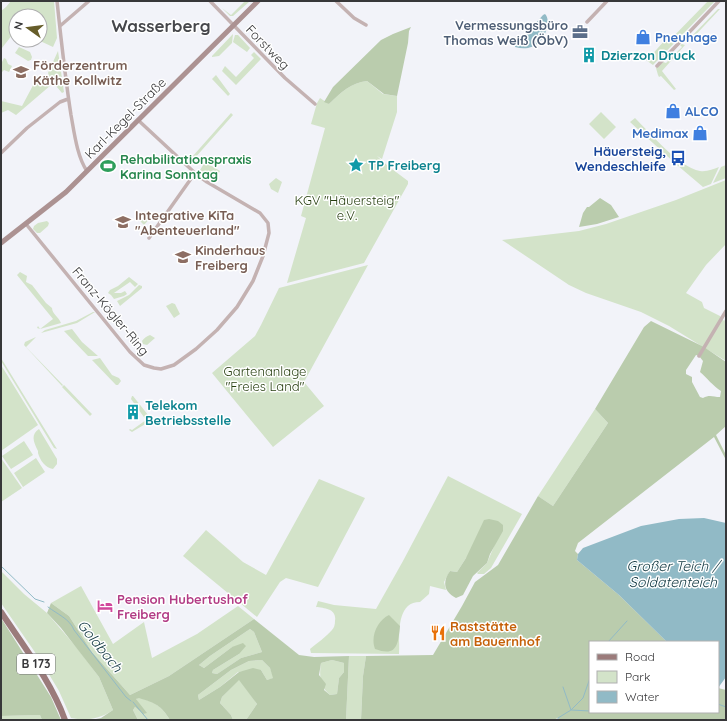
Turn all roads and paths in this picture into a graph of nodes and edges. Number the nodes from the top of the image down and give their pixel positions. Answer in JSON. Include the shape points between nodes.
{"nodes":[{"id":1,"x":57,"y":1,"type":"edge"},
{"id":2,"x":89,"y":1,"type":"edge"},
{"id":3,"x":210,"y":1,"type":"edge"},
{"id":4,"x":258,"y":1,"type":"edge"},
{"id":5,"x":336,"y":1,"type":"edge"},
{"id":6,"x":607,"y":1,"type":"edge"},
{"id":7,"x":719,"y":1,"type":"edge"},
{"id":8,"x":587,"y":22,"type":"dead end"},
{"id":9,"x":366,"y":25,"type":"dead end"},
{"id":10,"x":60,"y":26,"type":"junction"},
{"id":11,"x":233,"y":26,"type":"junction"},
{"id":12,"x":657,"y":66,"type":"dead end"},
{"id":13,"x":68,"y":99,"type":"junction"},
{"id":14,"x":315,"y":104,"type":"dead end"},
{"id":15,"x":138,"y":120,"type":"junction"},
{"id":16,"x":1,"y":153,"type":"edge"},
{"id":17,"x":87,"y":171,"type":"junction"},
{"id":18,"x":195,"y":173,"type":"junction"},
{"id":19,"x":26,"y":224,"type":"junction"},
{"id":20,"x":149,"y":238,"type":"dead end"},
{"id":21,"x":1,"y":243,"type":"edge"},
{"id":22,"x":726,"y":311,"type":"edge"},
{"id":23,"x":699,"y":356,"type":"dead end"},
{"id":24,"x":1,"y":612,"type":"edge"},
{"id":25,"x":65,"y":720,"type":"edge"}],
"edges":[{"from":1,"to":10,"type":"street"},
{"from":2,"to":10,"type":"street"},
{"from":3,"to":11,"type":"street","name":"Forstweg"},
{"from":4,"to":11,"type":"street","name":"Karl-Kegel-Straße"},
{"from":5,"to":9,"type":"street","via":[[354,18]]},
{"from":6,"to":8,"type":"street"},
{"from":7,"to":12,"type":"street"},
{"from":10,"to":13,"type":"street"},
{"from":11,"to":14,"type":"street","name":"Forstweg","via":[[284,78]]},
{"from":11,"to":15,"type":"street","name":"Karl-Kegel-Straße"},
{"from":13,"to":16,"type":"street","via":[[60,102],[27,128]]},
{"from":13,"to":17,"type":"street","via":[[74,133]]},
{"from":15,"to":17,"type":"street","name":"Karl-Kegel-Straße"},
{"from":15,"to":18,"type":"street","name":"Franz-Kögler-Ring"},
{"from":17,"to":19,"type":"street","name":"Karl-Kegel-Straße"},
{"from":18,"to":19,"type":"street","name":"Franz-Kögler-Ring","via":[[260,213],[268,223],[269,233],[253,281],[237,307],[199,346],[168,367],[150,368],[138,360]]},
{"from":18,"to":20,"type":"street"},
{"from":19,"to":21,"type":"street","name":"Karl-Kegel-Straße"},
{"from":22,"to":23,"type":"street"},
{"from":24,"to":25,"type":"main road","number":"B 173","via":[[41,671]]}]}
